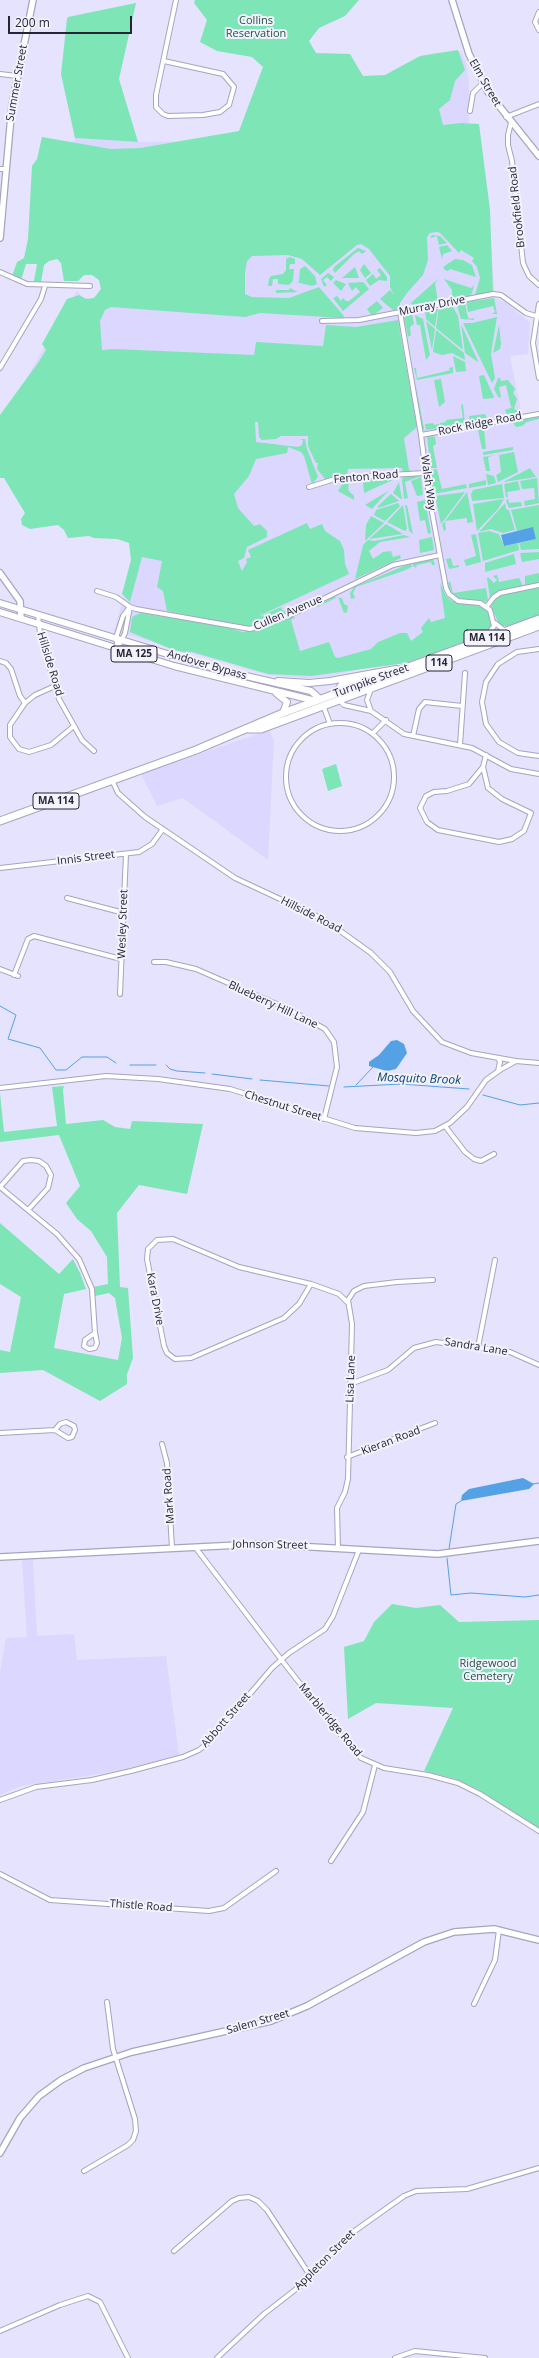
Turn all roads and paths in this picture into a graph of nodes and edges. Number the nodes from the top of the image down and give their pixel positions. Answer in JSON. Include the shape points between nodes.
{"nodes":[{"id":1,"x":33,"y":0,"type":"edge"},
{"id":2,"x":176,"y":0,"type":"edge"},
{"id":3,"x":452,"y":0,"type":"edge"},
{"id":4,"x":539,"y":12,"type":"edge"},
{"id":5,"x":539,"y":30,"type":"edge"},
{"id":6,"x":164,"y":61,"type":"junction"},
{"id":7,"x":0,"y":74,"type":"edge"},
{"id":8,"x":17,"y":76,"type":"junction"},
{"id":9,"x":483,"y":83,"type":"junction"},
{"id":10,"x":539,"y":104,"type":"edge"},
{"id":11,"x":470,"y":110,"type":"dead end"},
{"id":12,"x":506,"y":117,"type":"junction"},
{"id":13,"x":511,"y":123,"type":"junction"},
{"id":14,"x":539,"y":156,"type":"edge"},
{"id":15,"x":3,"y":169,"type":"edge"},
{"id":16,"x":0,"y":238,"type":"edge"},
{"id":17,"x":0,"y":272,"type":"edge"},
{"id":18,"x":45,"y":286,"type":"junction"},
{"id":19,"x":90,"y":286,"type":"dead end"},
{"id":20,"x":539,"y":286,"type":"edge"},
{"id":21,"x":539,"y":304,"type":"edge"},
{"id":22,"x":400,"y":312,"type":"junction"},
{"id":23,"x":536,"y":316,"type":"junction"},
{"id":24,"x":322,"y":321,"type":"dead end"},
{"id":25,"x":0,"y":368,"type":"edge"},
{"id":26,"x":539,"y":378,"type":"edge"},
{"id":27,"x":539,"y":414,"type":"edge"},
{"id":28,"x":421,"y":435,"type":"junction"},
{"id":29,"x":426,"y":473,"type":"junction"},
{"id":30,"x":309,"y":487,"type":"dead end"},
{"id":31,"x":440,"y":556,"type":"junction"},
{"id":32,"x":0,"y":573,"type":"edge"},
{"id":33,"x":539,"y":585,"type":"edge"},
{"id":34,"x":97,"y":591,"type":"dead end"},
{"id":35,"x":0,"y":603,"type":"edge"},
{"id":36,"x":487,"y":606,"type":"junction"},
{"id":37,"x":130,"y":607,"type":"junction"},
{"id":38,"x":22,"y":610,"type":"junction"},
{"id":39,"x":0,"y":612,"type":"edge"},
{"id":40,"x":38,"y":615,"type":"junction"},
{"id":41,"x":20,"y":618,"type":"junction"},
{"id":42,"x":539,"y":619,"type":"edge"},
{"id":43,"x":37,"y":622,"type":"junction"},
{"id":44,"x":495,"y":623,"type":"junction"},
{"id":45,"x":539,"y":626,"type":"edge"},
{"id":46,"x":505,"y":631,"type":"junction"},
{"id":47,"x":485,"y":638,"type":"junction"},
{"id":48,"x":119,"y":639,"type":"junction"},
{"id":49,"x":118,"y":648,"type":"junction"},
{"id":50,"x":539,"y":649,"type":"edge"},
{"id":51,"x":0,"y":661,"type":"edge"},
{"id":52,"x":406,"y":668,"type":"junction"},
{"id":53,"x":381,"y":672,"type":"junction"},
{"id":54,"x":465,"y":672,"type":"dead end"},
{"id":55,"x":257,"y":679,"type":"junction"},
{"id":56,"x":55,"y":686,"type":"junction"},
{"id":57,"x":372,"y":687,"type":"junction"},
{"id":58,"x":266,"y":689,"type":"junction"},
{"id":59,"x":337,"y":696,"type":"junction"},
{"id":60,"x":25,"y":702,"type":"junction"},
{"id":61,"x":320,"y":702,"type":"junction"},
{"id":62,"x":462,"y":706,"type":"junction"},
{"id":63,"x":371,"y":711,"type":"junction"},
{"id":64,"x":283,"y":713,"type":"junction"},
{"id":65,"x":386,"y":720,"type":"junction"},
{"id":66,"x":330,"y":724,"type":"junction"},
{"id":67,"x":74,"y":726,"type":"junction"},
{"id":68,"x":249,"y":729,"type":"junction"},
{"id":69,"x":373,"y":733,"type":"junction"},
{"id":70,"x":413,"y":736,"type":"junction"},
{"id":71,"x":460,"y":744,"type":"junction"},
{"id":72,"x":94,"y":751,"type":"dead end"},
{"id":73,"x":486,"y":755,"type":"junction"},
{"id":74,"x":539,"y":756,"type":"edge"},
{"id":75,"x":483,"y":767,"type":"junction"},
{"id":76,"x":539,"y":774,"type":"edge"},
{"id":77,"x":112,"y":780,"type":"junction"},
{"id":78,"x":0,"y":821,"type":"edge"},
{"id":79,"x":163,"y":829,"type":"junction"},
{"id":80,"x":126,"y":854,"type":"junction"},
{"id":81,"x":0,"y":868,"type":"edge"},
{"id":82,"x":67,"y":898,"type":"dead end"},
{"id":83,"x":124,"y":913,"type":"junction"},
{"id":84,"x":121,"y":959,"type":"junction"},
{"id":85,"x":154,"y":962,"type":"dead end"},
{"id":86,"x":0,"y":969,"type":"edge"},
{"id":87,"x":120,"y":994,"type":"dead end"},
{"id":88,"x":498,"y":1058,"type":"junction"},
{"id":89,"x":516,"y":1061,"type":"junction"},
{"id":90,"x":539,"y":1062,"type":"edge"},
{"id":91,"x":498,"y":1071,"type":"junction"},
{"id":92,"x":0,"y":1088,"type":"edge"},
{"id":93,"x":324,"y":1119,"type":"junction"},
{"id":94,"x":445,"y":1126,"type":"junction"},
{"id":95,"x":494,"y":1154,"type":"dead end"},
{"id":96,"x":0,"y":1187,"type":"edge"},
{"id":97,"x":28,"y":1210,"type":"junction"},
{"id":98,"x":495,"y":1260,"type":"dead end"},
{"id":99,"x":433,"y":1280,"type":"dead end"},
{"id":100,"x":311,"y":1284,"type":"junction"},
{"id":101,"x":347,"y":1302,"type":"junction"},
{"id":102,"x":95,"y":1333,"type":"dead end"},
{"id":103,"x":478,"y":1347,"type":"junction"},
{"id":104,"x":539,"y":1365,"type":"edge"},
{"id":105,"x":350,"y":1384,"type":"junction"},
{"id":106,"x":435,"y":1423,"type":"dead end"},
{"id":107,"x":55,"y":1430,"type":"junction"},
{"id":108,"x":0,"y":1433,"type":"edge"},
{"id":109,"x":162,"y":1444,"type":"dead end"},
{"id":110,"x":347,"y":1457,"type":"junction"},
{"id":111,"x":539,"y":1541,"type":"edge"},
{"id":112,"x":194,"y":1546,"type":"junction"},
{"id":113,"x":172,"y":1548,"type":"junction"},
{"id":114,"x":338,"y":1548,"type":"junction"},
{"id":115,"x":359,"y":1550,"type":"junction"},
{"id":116,"x":0,"y":1557,"type":"edge"},
{"id":117,"x":281,"y":1660,"type":"junction"},
{"id":118,"x":375,"y":1765,"type":"junction"},
{"id":119,"x":0,"y":1800,"type":"edge"},
{"id":120,"x":539,"y":1831,"type":"edge"},
{"id":121,"x":331,"y":1861,"type":"dead end"},
{"id":122,"x":276,"y":1871,"type":"dead end"},
{"id":123,"x":0,"y":1874,"type":"edge"},
{"id":124,"x":499,"y":1930,"type":"junction"},
{"id":125,"x":539,"y":1940,"type":"edge"},
{"id":126,"x":107,"y":2002,"type":"dead end"},
{"id":127,"x":474,"y":2004,"type":"dead end"},
{"id":128,"x":116,"y":2057,"type":"junction"},
{"id":129,"x":0,"y":2153,"type":"edge"},
{"id":130,"x":539,"y":2168,"type":"edge"},
{"id":131,"x":84,"y":2171,"type":"dead end"},
{"id":132,"x":174,"y":2251,"type":"dead end"},
{"id":133,"x":311,"y":2277,"type":"junction"},
{"id":134,"x":0,"y":2331,"type":"edge"},
{"id":135,"x":128,"y":2358,"type":"edge"},
{"id":136,"x":217,"y":2358,"type":"edge"},
{"id":137,"x":395,"y":2358,"type":"edge"},
{"id":138,"x":485,"y":2358,"type":"edge"}],
"edges":[{"from":1,"to":8,"type":"street","name":"Summer Street"},
{"from":2,"to":6,"type":"street"},
{"from":3,"to":9,"type":"street","name":"Elm Street","via":[[464,43]]},
{"from":4,"to":5,"type":"street","via":[[535,22]]},
{"from":6,"to":6,"type":"street","via":[[155,101],[156,107],[163,114],[214,114],[230,105],[234,87],[223,74]]},
{"from":7,"to":8,"type":"street"},
{"from":8,"to":15,"type":"street","name":"Summer Street"},
{"from":9,"to":11,"type":"street","via":[[473,93]]},
{"from":9,"to":12,"type":"street","name":"Elm Street"},
{"from":10,"to":12,"type":"street"},
{"from":12,"to":13,"type":"street","name":"Elm Street"},
{"from":13,"to":14,"type":"street","name":"Elm Street"},
{"from":13,"to":20,"type":"street","name":"Brookfield Road","via":[[508,145],[523,263],[529,276]]},
{"from":15,"to":16,"type":"street","name":"Summer Street"},
{"from":17,"to":18,"type":"street","via":[[19,282]]},
{"from":18,"to":19,"type":"street"},
{"from":18,"to":25,"type":"street","via":[[41,299]]},
{"from":21,"to":23,"type":"street"},
{"from":22,"to":23,"type":"street","name":"Murray Drive","via":[[494,294]]},
{"from":22,"to":24,"type":"street","name":"Murray Drive","via":[[353,321]]},
{"from":22,"to":28,"type":"street","name":"Walsh Way"},
{"from":23,"to":26,"type":"street","via":[[533,353]]},
{"from":27,"to":28,"type":"street","name":"Rock Ridge Road"},
{"from":28,"to":29,"type":"street","name":"Walsh Way"},
{"from":29,"to":30,"type":"street","name":"Fenton Road","via":[[338,478]]},
{"from":29,"to":31,"type":"street","name":"Walsh Way"},
{"from":31,"to":36,"type":"street","name":"Walsh Way","via":[[448,594],[458,601]]},
{"from":31,"to":37,"type":"street","name":"Cullen Avenue","via":[[393,564],[288,616],[250,630]]},
{"from":32,"to":38,"type":"street","via":[[18,596]]},
{"from":33,"to":36,"type":"street","via":[[500,592]]},
{"from":34,"to":37,"type":"street","via":[[116,597]]},
{"from":35,"to":38,"type":"main road","name":"Andover Bypass","number":"MA 125"},
{"from":36,"to":44,"type":"street"},
{"from":37,"to":48,"type":"street"},
{"from":37,"to":48,"type":"street","via":[[123,616]]},
{"from":38,"to":40,"type":"main road","name":"Andover Bypass","number":"MA 125"},
{"from":38,"to":41,"type":"street"},
{"from":39,"to":41,"type":"main road","name":"Andover Bypass","number":"MA 125"},
{"from":40,"to":43,"type":"street","name":"Hillside Road"},
{"from":40,"to":48,"type":"main road","name":"Andover Bypass","number":"MA 125"},
{"from":41,"to":43,"type":"main road","name":"Andover Bypass","number":"MA 125"},
{"from":42,"to":46,"type":"highway","name":"Turnpike Street","number":"MA 114"},
{"from":43,"to":49,"type":"main road","name":"Andover Bypass","number":"MA 125"},
{"from":43,"to":56,"type":"street","name":"Hillside Road"},
{"from":44,"to":46,"type":"street"},
{"from":44,"to":47,"type":"street"},
{"from":45,"to":57,"type":"highway","name":"Turnpike Street","number":"114"},
{"from":46,"to":47,"type":"highway","name":"Turnpike Street","number":"MA 114"},
{"from":47,"to":52,"type":"highway","name":"Turnpike Street","number":"MA 114"},
{"from":48,"to":49,"type":"street"},
{"from":48,"to":55,"type":"main road","name":"Andover Bypass","number":"MA 125"},
{"from":49,"to":58,"type":"main road","name":"Andover Bypass","number":"MA 125","via":[[174,666]]},
{"from":50,"to":74,"type":"street","via":[[517,652],[498,664],[486,682],[482,702],[486,724],[499,742],[518,754]]},
{"from":51,"to":60,"type":"street","via":[[8,664],[20,696]]},
{"from":52,"to":53,"type":"main road","number":"MA 125"},
{"from":52,"to":59,"type":"highway","name":"Turnpike Street","number":"MA 114"},
{"from":53,"to":55,"type":"main road","number":"MA 125","via":[[309,683]]},
{"from":53,"to":59,"type":"main road","via":[[341,685]]},
{"from":54,"to":62,"type":"street"},
{"from":55,"to":61,"type":"main road","name":"Andover Bypass","number":"MA 125","via":[[311,692]]},
{"from":56,"to":60,"type":"street"},
{"from":56,"to":67,"type":"street","name":"Hillside Road"},
{"from":57,"to":59,"type":"highway","name":"Turnpike Street","number":"114"},
{"from":57,"to":63,"type":"street","via":[[367,700]]},
{"from":58,"to":61,"type":"main road","name":"Andover Bypass","number":"MA 125"},
{"from":58,"to":64,"type":"main road","via":[[286,700],[287,706]]},
{"from":59,"to":61,"type":"highway","name":"Turnpike Street","number":"114"},
{"from":59,"to":63,"type":"street","via":[[344,704]]},
{"from":60,"to":67,"type":"street","via":[[9,731],[12,742],[19,749],[29,752],[44,748],[57,741]]},
{"from":61,"to":64,"type":"highway","name":"Turnpike Street","number":"MA 114"},
{"from":61,"to":66,"type":"street"},
{"from":61,"to":68,"type":"highway","name":"Turnpike Street","number":"MA 114","via":[[260,729]]},
{"from":62,"to":70,"type":"street","via":[[425,702],[419,708]]},
{"from":62,"to":71,"type":"street"},
{"from":63,"to":65,"type":"street"},
{"from":64,"to":68,"type":"highway","name":"Turnpike Street","number":"MA 114"},
{"from":65,"to":69,"type":"street"},
{"from":65,"to":70,"type":"street","via":[[404,734]]},
{"from":66,"to":69,"type":"street","via":[[354,724]]},
{"from":66,"to":69,"type":"street","via":[[299,742],[289,760],[286,779],[292,801],[299,810],[314,823],[334,830],[354,829],[374,819],[390,796],[394,777],[390,758],[382,741]]},
{"from":67,"to":72,"type":"street","name":"Hillside Road","via":[[82,740]]},
{"from":68,"to":77,"type":"highway","name":"Turnpike Street","number":"MA 114"},
{"from":70,"to":71,"type":"street"},
{"from":71,"to":73,"type":"street"},
{"from":73,"to":75,"type":"street"},
{"from":73,"to":76,"type":"street","via":[[511,770]]},
{"from":75,"to":75,"type":"street","via":[[469,784],[426,796],[420,808],[427,822],[438,830],[488,840],[503,842],[520,836],[531,813],[490,790],[484,778]]},
{"from":77,"to":78,"type":"highway","name":"Turnpike Street","number":"MA 114"},
{"from":77,"to":79,"type":"street","name":"Hillside Road","via":[[125,800]]},
{"from":79,"to":80,"type":"street","name":"Innis Street","via":[[149,847]]},
{"from":79,"to":88,"type":"street","name":"Hillside Road","via":[[243,883],[312,913],[358,942],[386,967],[413,1011],[442,1042],[463,1051]]},
{"from":80,"to":81,"type":"street","name":"Innis Street"},
{"from":80,"to":83,"type":"street","name":"Wesley Street"},
{"from":82,"to":83,"type":"street"},
{"from":83,"to":84,"type":"street","name":"Wesley Street"},
{"from":84,"to":86,"type":"street","via":[[34,936],[28,939],[16,975]]},
{"from":84,"to":87,"type":"street","name":"Wesley Street"},
{"from":85,"to":93,"type":"street","name":"Blueberry Hill Lane","via":[[179,964],[201,971],[295,1012],[325,1029],[334,1042],[337,1066]]},
{"from":88,"to":89,"type":"street","name":"Hillside Road"},
{"from":88,"to":91,"type":"street"},
{"from":89,"to":90,"type":"street"},
{"from":89,"to":91,"type":"street","name":"Chestnut Street"},
{"from":91,"to":94,"type":"street","name":"Chestnut Street","via":[[486,1080],[457,1118]]},
{"from":92,"to":93,"type":"street","name":"Chestnut Street","via":[[96,1076],[134,1076],[220,1087],[303,1110]]},
{"from":93,"to":94,"type":"street","name":"Chestnut Street","via":[[355,1128],[400,1133],[428,1132]]},
{"from":94,"to":95,"type":"street","via":[[465,1152],[474,1159],[481,1161]]},
{"from":96,"to":97,"type":"street"},
{"from":96,"to":97,"type":"street","via":[[23,1161],[39,1161],[46,1166],[51,1175],[48,1188]]},
{"from":97,"to":102,"type":"street","via":[[57,1234],[79,1259],[92,1289]]},
{"from":98,"to":103,"type":"street"},
{"from":99,"to":101,"type":"street","via":[[364,1286],[354,1291]]},
{"from":100,"to":100,"type":"street","name":"Kara Drive","via":[[299,1304],[284,1318],[218,1348],[181,1360],[171,1357],[164,1346],[147,1259],[148,1249],[156,1240],[173,1239],[239,1267]]},
{"from":100,"to":101,"type":"street","name":"Kara Drive","via":[[339,1294]]},
{"from":101,"to":105,"type":"street","name":"Lisa Lane","via":[[352,1324]]},
{"from":103,"to":104,"type":"street","name":"Sandra Lane","via":[[510,1352]]},
{"from":103,"to":105,"type":"street","name":"Sandra Lane","via":[[442,1342],[422,1344],[410,1350],[388,1370]]},
{"from":105,"to":110,"type":"street","name":"Lisa Lane"},
{"from":106,"to":110,"type":"street","name":"Kieran Road"},
{"from":107,"to":107,"type":"street","via":[[68,1438],[72,1437],[75,1430],[74,1426],[66,1422]]},
{"from":107,"to":108,"type":"street"},
{"from":109,"to":113,"type":"street","name":"Mark Road","via":[[167,1464]]},
{"from":110,"to":114,"type":"street","name":"Lisa Lane","via":[[347,1487],[336,1513]]},
{"from":111,"to":115,"type":"street","name":"Johnson Street","via":[[438,1554]]},
{"from":112,"to":113,"type":"street","name":"Johnson Street"},
{"from":112,"to":114,"type":"street","name":"Johnson Street","via":[[270,1544]]},
{"from":112,"to":117,"type":"street","name":"Marbleridge Road"},
{"from":113,"to":116,"type":"street","name":"Johnson Street"},
{"from":114,"to":115,"type":"street","name":"Johnson Street"},
{"from":115,"to":117,"type":"street","name":"Abbott Street","via":[[329,1625]]},
{"from":117,"to":118,"type":"street","name":"Marbleridge Road","via":[[355,1753]]},
{"from":117,"to":119,"type":"street","name":"Abbott Street","via":[[251,1691],[209,1742],[193,1754],[131,1771],[21,1791]]},
{"from":118,"to":120,"type":"street","name":"Marbleridge Road","via":[[458,1783]]},
{"from":118,"to":121,"type":"street","via":[[363,1812]]},
{"from":122,"to":123,"type":"street","name":"Thistle Road","via":[[224,1908],[209,1911],[50,1900]]},
{"from":124,"to":125,"type":"street","name":"Salem Street"},
{"from":124,"to":127,"type":"street","via":[[495,1960]]},
{"from":124,"to":128,"type":"street","name":"Salem Street","via":[[476,1929],[454,1932],[424,1942],[307,2006],[271,2021]]},
{"from":126,"to":128,"type":"street"},
{"from":128,"to":129,"type":"street","name":"Salem Street","via":[[72,2073],[50,2087],[20,2118]]},
{"from":128,"to":131,"type":"street","via":[[135,2119],[136,2131],[128,2145]]},
{"from":130,"to":133,"type":"street","name":"Appleton Street","via":[[466,2189],[410,2193],[349,2234]]},
{"from":132,"to":133,"type":"street","via":[[232,2201],[249,2197],[268,2210]]},
{"from":133,"to":136,"type":"street","name":"Appleton Street","via":[[264,2314]]},
{"from":134,"to":135,"type":"street","via":[[88,2296],[100,2302]]},
{"from":137,"to":138,"type":"street","via":[[415,2351]]}]}
